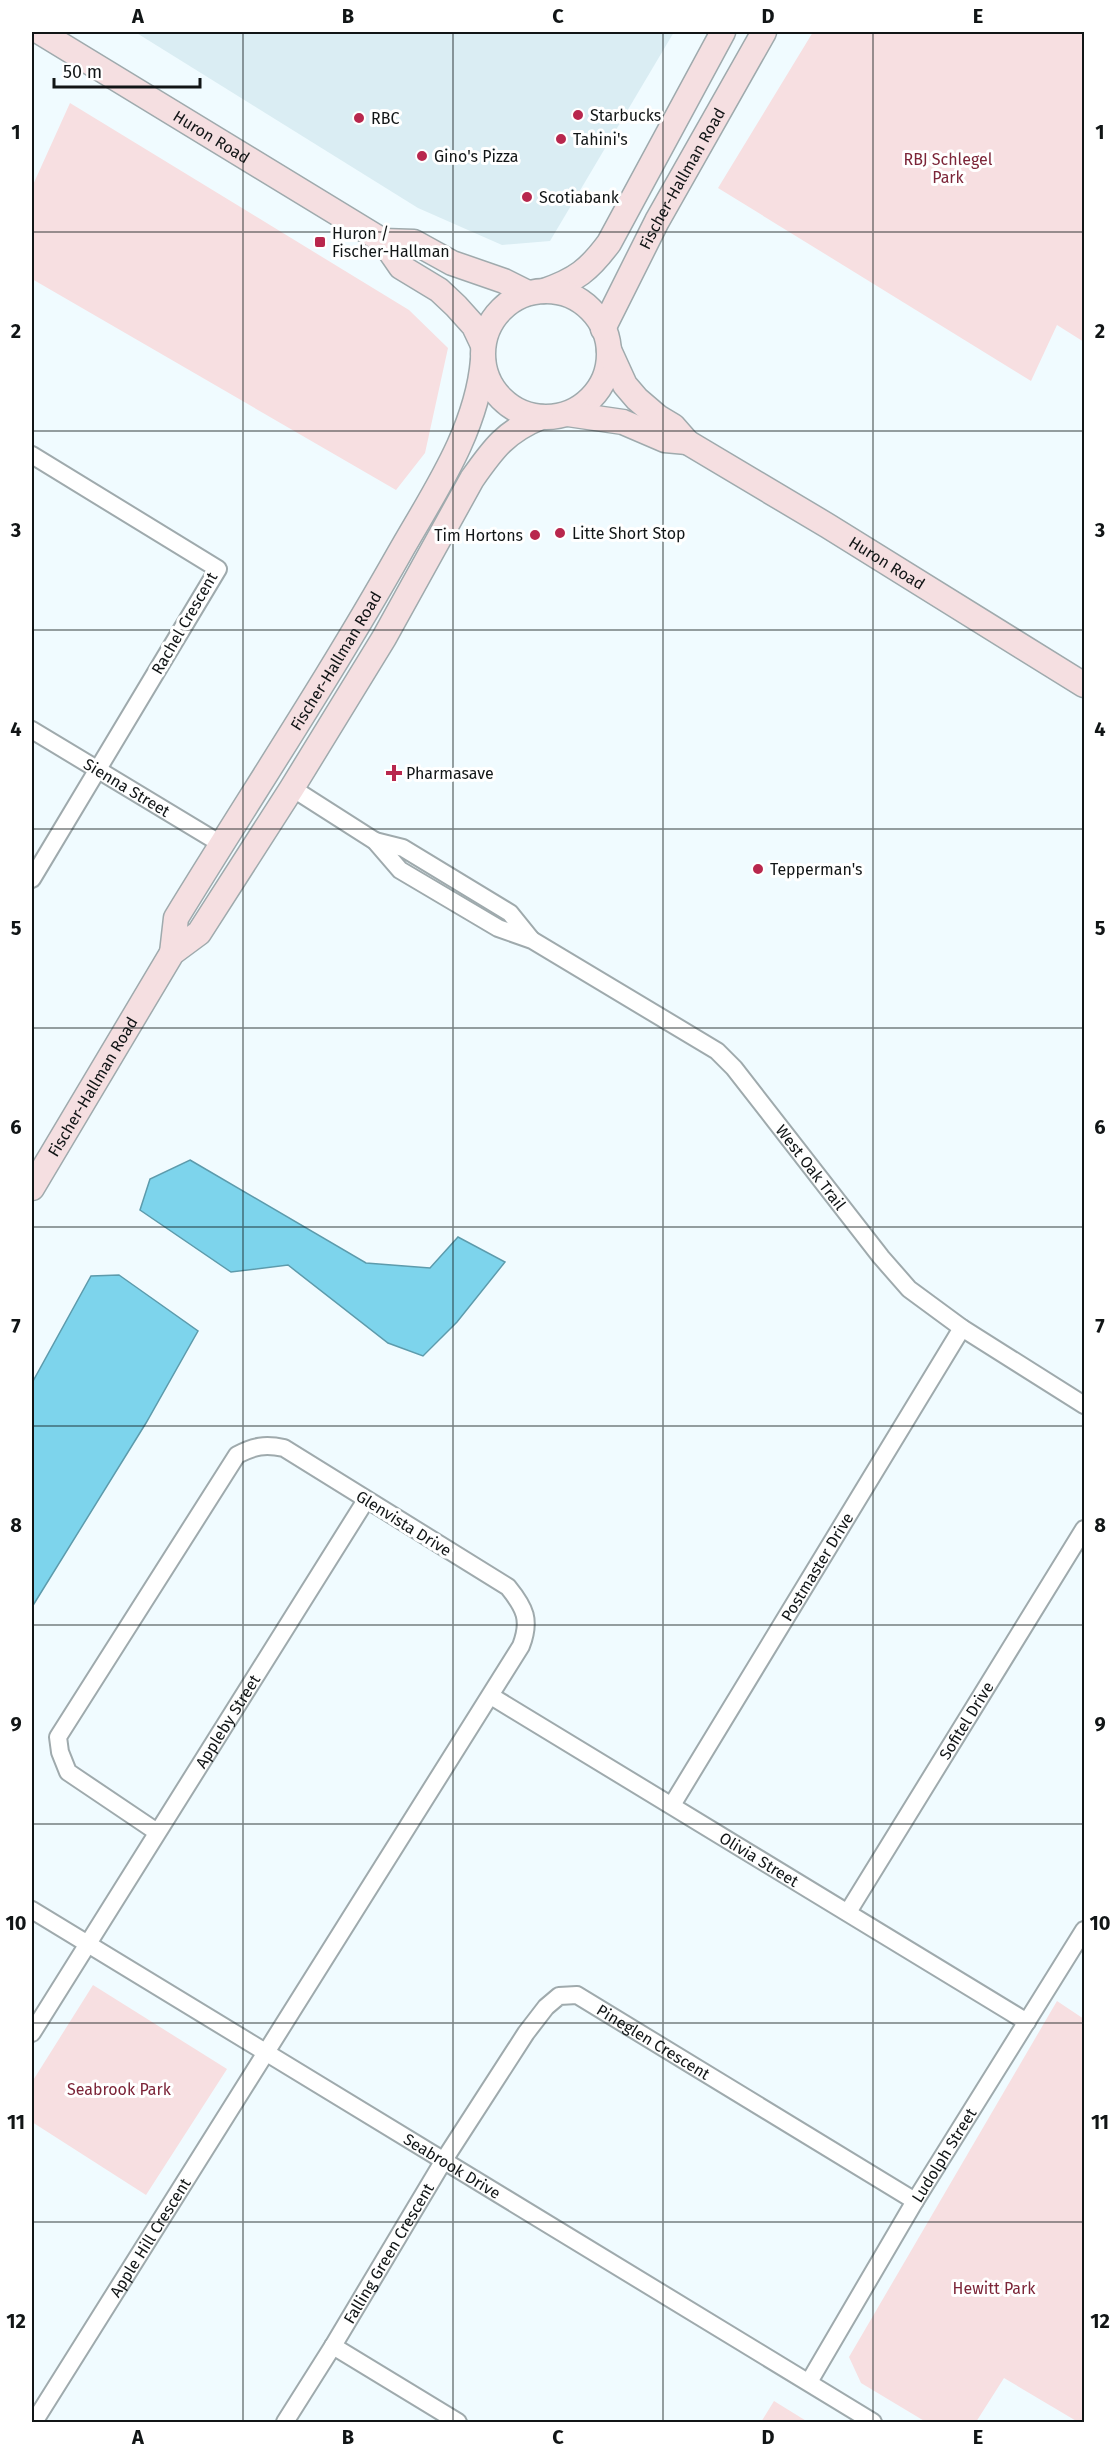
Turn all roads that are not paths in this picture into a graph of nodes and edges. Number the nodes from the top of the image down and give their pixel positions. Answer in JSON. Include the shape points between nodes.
{"nodes":[{"id":1,"x":40,"y":32,"type":"edge"},
{"id":2,"x":723,"y":32,"type":"edge"},
{"id":3,"x":764,"y":32,"type":"edge"},
{"id":4,"x":383,"y":241,"type":"junction"},
{"id":5,"x":536,"y":292,"type":"junction"},
{"id":6,"x":606,"y":340,"type":"junction"},
{"id":7,"x":483,"y":353,"type":"junction"},
{"id":8,"x":568,"y":414,"type":"junction"},
{"id":9,"x":541,"y":417,"type":"junction"},
{"id":10,"x":687,"y":442,"type":"junction"},
{"id":11,"x":32,"y":455,"type":"edge"},
{"id":12,"x":1084,"y":685,"type":"edge"},
{"id":13,"x":301,"y":720,"type":"junction"},
{"id":14,"x":32,"y":730,"type":"edge"},
{"id":15,"x":98,"y":770,"type":"junction"},
{"id":16,"x":292,"y":788,"type":"junction"},
{"id":17,"x":221,"y":844,"type":"junction"},
{"id":18,"x":32,"y":879,"type":"edge"},
{"id":19,"x":172,"y":953,"type":"junction"},
{"id":20,"x":32,"y":1188,"type":"edge"},
{"id":21,"x":962,"y":1328,"type":"junction"},
{"id":22,"x":1084,"y":1405,"type":"edge"},
{"id":23,"x":366,"y":1500,"type":"junction"},
{"id":24,"x":1084,"y":1529,"type":"edge"},
{"id":25,"x":491,"y":1696,"type":"junction"},
{"id":26,"x":672,"y":1805,"type":"junction"},
{"id":27,"x":157,"y":1832,"type":"junction"},
{"id":28,"x":32,"y":1910,"type":"edge"},
{"id":29,"x":848,"y":1912,"type":"junction"},
{"id":30,"x":1084,"y":1930,"type":"edge"},
{"id":31,"x":88,"y":1944,"type":"junction"},
{"id":32,"x":1027,"y":2022,"type":"junction"},
{"id":33,"x":32,"y":2033,"type":"edge"},
{"id":34,"x":267,"y":2054,"type":"junction"},
{"id":35,"x":444,"y":2160,"type":"junction"},
{"id":36,"x":915,"y":2200,"type":"junction"},
{"id":37,"x":333,"y":2346,"type":"junction"},
{"id":38,"x":809,"y":2382,"type":"junction"},
{"id":39,"x":34,"y":2422,"type":"edge"},
{"id":40,"x":285,"y":2422,"type":"edge"},
{"id":41,"x":458,"y":2422,"type":"edge"},
{"id":42,"x":873,"y":2422,"type":"edge"}],
"edges":[{"from":1,"to":4,"type":"main road","name":"Huron Road"},
{"from":2,"to":5,"type":"main road","name":"Fischer-Hallman Road","via":[[609,243],[596,261],[571,282]]},
{"from":3,"to":6,"type":"main road","name":"Fischer-Hallman Road","via":[[657,221]]},
{"from":4,"to":5,"type":"main road","name":"Huron Road","via":[[414,242],[452,263]]},
{"from":4,"to":7,"type":"main road","name":"Huron Road","via":[[401,267],[439,290],[474,326]]},
{"from":5,"to":6,"type":"main road","via":[[563,293],[580,301],[594,313]]},
{"from":5,"to":7,"type":"main road","via":[[507,304],[491,322]]},
{"from":6,"to":8,"type":"main road","via":[[606,372],[596,393]]},
{"from":6,"to":10,"type":"main road","name":"Huron Road","via":[[626,385],[637,399],[673,426]]},
{"from":7,"to":9,"type":"main road","via":[[487,379],[497,394],[511,407]]},
{"from":7,"to":13,"type":"main road","name":"Fischer-Hallman Road","via":[[481,384],[452,460]]},
{"from":8,"to":9,"type":"main road"},
{"from":8,"to":10,"type":"main road","name":"Huron Road","via":[[623,422],[665,440]]},
{"from":9,"to":16,"type":"main road","name":"Fischer-Hallman Road","via":[[509,433],[477,471],[384,638]]},
{"from":10,"to":12,"type":"main road","name":"Huron Road"},
{"from":11,"to":15,"type":"street","name":"Rachel Crescent","via":[[218,569]]},
{"from":13,"to":16,"type":"main road","via":[[306,743],[291,767]]},
{"from":13,"to":17,"type":"main road","name":"Fischer-Hallman Road"},
{"from":14,"to":15,"type":"street","name":"Sienna Street"},
{"from":15,"to":17,"type":"street","name":"Sienna Street"},
{"from":15,"to":18,"type":"street"},
{"from":16,"to":19,"type":"main road","name":"Fischer-Hallman Road","via":[[200,933]]},
{"from":16,"to":21,"type":"street","name":"West Oak Trail","via":[[375,841],[403,848],[510,914],[532,940],[717,1051],[896,1275]]},
{"from":17,"to":19,"type":"main road","name":"Fischer-Hallman Road","via":[[176,918]]},
{"from":19,"to":20,"type":"main road","name":"Fischer-Hallman Road"},
{"from":21,"to":22,"type":"street","name":"West Oak Trail"},
{"from":21,"to":26,"type":"street","name":"Postmaster Drive"},
{"from":23,"to":25,"type":"street","name":"Glenvista Drive","via":[[508,1587],[521,1604],[527,1632]]},
{"from":23,"to":27,"type":"street","name":"Appleby Street"},
{"from":23,"to":27,"type":"street","name":"Glenvista Drive","via":[[284,1448],[267,1444],[237,1455],[58,1737],[68,1772]]},
{"from":24,"to":29,"type":"street","name":"Sofitel Drive"},
{"from":25,"to":26,"type":"street","name":"Olivia Street"},
{"from":25,"to":34,"type":"street","name":"Glenvista Drive"},
{"from":26,"to":29,"type":"street","name":"Olivia Street"},
{"from":27,"to":31,"type":"street","name":"Appleby Street"},
{"from":28,"to":31,"type":"street","name":"Seabrook Drive"},
{"from":29,"to":32,"type":"street","name":"Olivia Street"},
{"from":30,"to":32,"type":"street","name":"Ludolph Street"},
{"from":31,"to":33,"type":"street"},
{"from":31,"to":34,"type":"street","name":"Seabrook Drive"},
{"from":32,"to":36,"type":"street","name":"Ludolph Street"},
{"from":34,"to":35,"type":"street","name":"Seabrook Drive"},
{"from":34,"to":39,"type":"street","name":"Apple Hill Crescent"},
{"from":35,"to":36,"type":"street","name":"Pineglen Crescent","via":[[546,2007],[559,1996],[577,1995]]},
{"from":35,"to":37,"type":"street","name":"Falling Green Crescent"},
{"from":35,"to":38,"type":"street","name":"Seabrook Drive"},
{"from":36,"to":38,"type":"street","name":"Ludolph Street"},
{"from":37,"to":40,"type":"street","name":"Falling Green Crescent"},
{"from":37,"to":41,"type":"street"},
{"from":38,"to":42,"type":"street","name":"Seabrook Drive"}]}
